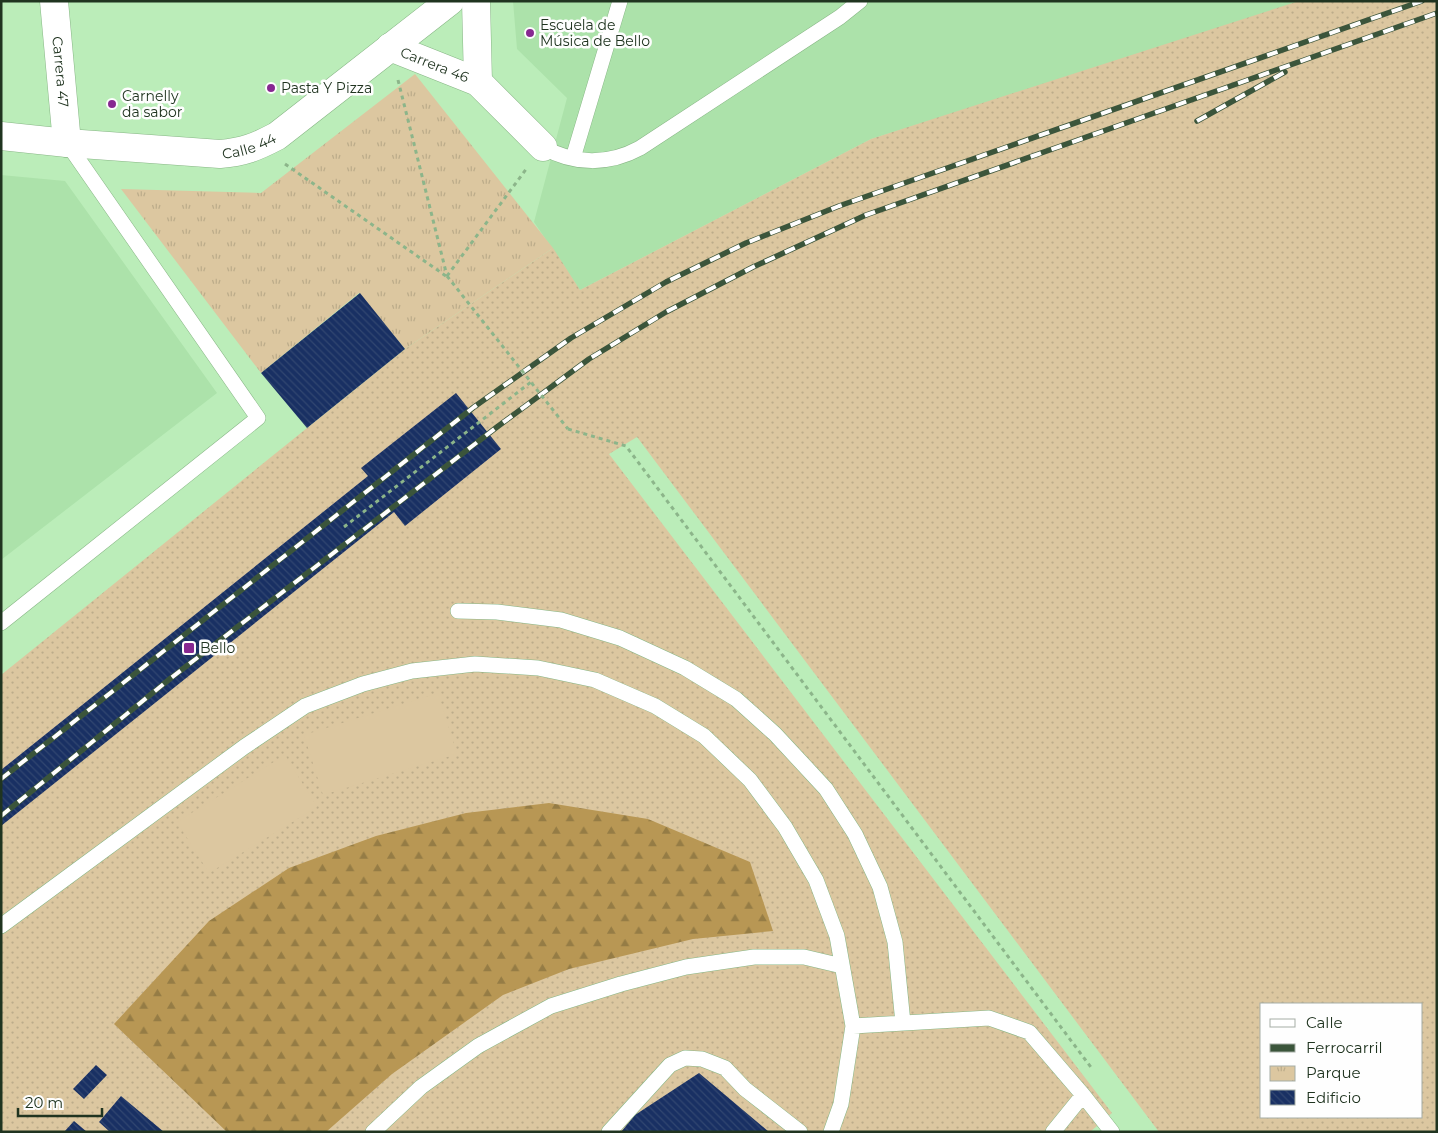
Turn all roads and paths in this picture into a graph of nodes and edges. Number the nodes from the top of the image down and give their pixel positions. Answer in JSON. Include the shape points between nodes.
{"nodes":[{"id":1,"x":54,"y":1,"type":"edge"},
{"id":2,"x":450,"y":1,"type":"edge"},
{"id":3,"x":476,"y":1,"type":"edge"},
{"id":4,"x":620,"y":1,"type":"edge"},
{"id":5,"x":860,"y":1,"type":"edge"},
{"id":6,"x":390,"y":47,"type":"junction"},
{"id":7,"x":478,"y":82,"type":"junction"},
{"id":8,"x":1,"y":136,"type":"edge"},
{"id":9,"x":68,"y":143,"type":"junction"},
{"id":10,"x":258,"y":146,"type":"junction"},
{"id":11,"x":543,"y":147,"type":"junction"},
{"id":12,"x":573,"y":158,"type":"junction"},
{"id":13,"x":447,"y":276,"type":"junction"},
{"id":14,"x":531,"y":382,"type":"junction"},
{"id":15,"x":344,"y":528,"type":"dead end"},
{"id":16,"x":458,"y":611,"type":"dead end"},
{"id":17,"x":1,"y":623,"type":"edge"},
{"id":18,"x":1,"y":926,"type":"edge"},
{"id":19,"x":842,"y":966,"type":"junction"},
{"id":20,"x":903,"y":1022,"type":"junction"},
{"id":21,"x":853,"y":1026,"type":"junction"},
{"id":22,"x":1096,"y":1074,"type":"dead end"},
{"id":23,"x":1083,"y":1095,"type":"junction"},
{"id":24,"x":373,"y":1132,"type":"edge"},
{"id":25,"x":609,"y":1132,"type":"edge"},
{"id":26,"x":800,"y":1132,"type":"edge"},
{"id":27,"x":831,"y":1132,"type":"edge"},
{"id":28,"x":1053,"y":1132,"type":"edge"},
{"id":29,"x":1112,"y":1132,"type":"edge"}],
"edges":[{"from":1,"to":9,"type":"street","name":"Carrera 47"},
{"from":2,"to":6,"type":"street","name":"Calle 44"},
{"from":3,"to":7,"type":"street","name":"Carrera 46"},
{"from":4,"to":12,"type":"lane"},
{"from":5,"to":12,"type":"lane","via":[[625,157],[599,162]]},
{"from":6,"to":7,"type":"street","name":"Carrera 46"},
{"from":6,"to":10,"type":"street","name":"Calle 44","via":[[277,136]]},
{"from":6,"to":13,"type":"path"},
{"from":7,"to":11,"type":"street","name":"Carrera 46"},
{"from":8,"to":9,"type":"street","name":"Calle 44"},
{"from":9,"to":10,"type":"street","name":"Calle 44","via":[[220,154],[242,152]]},
{"from":9,"to":17,"type":"lane","via":[[258,418]]},
{"from":10,"to":13,"type":"path"},
{"from":11,"to":12,"type":"lane"},
{"from":11,"to":13,"type":"path"},
{"from":13,"to":14,"type":"path","bridge":true},
{"from":14,"to":15,"type":"path"},
{"from":14,"to":22,"type":"path","bridge":true,"via":[[568,429],[626,446]]},
{"from":16,"to":20,"type":"lane","via":[[561,620],[620,638],[684,668],[736,699],[775,734],[826,789],[855,834],[880,887],[895,942]]},
{"from":18,"to":19,"type":"lane","via":[[244,747],[305,706],[363,684],[412,671],[475,664],[538,668],[594,680],[655,706],[704,736],[750,780],[785,827],[816,880],[837,936]]},
{"from":19,"to":21,"type":"lane"},
{"from":19,"to":24,"type":"lane","via":[[804,957],[754,957],[686,967],[551,1006],[478,1046],[421,1087]]},
{"from":20,"to":21,"type":"lane"},
{"from":20,"to":23,"type":"lane","via":[[989,1018],[1028,1032]]},
{"from":21,"to":27,"type":"lane","via":[[841,1104]]},
{"from":23,"to":28,"type":"lane"},
{"from":23,"to":29,"type":"lane"},
{"from":25,"to":26,"type":"lane","via":[[670,1065],[685,1058],[702,1058],[725,1068],[745,1089]]}]}
